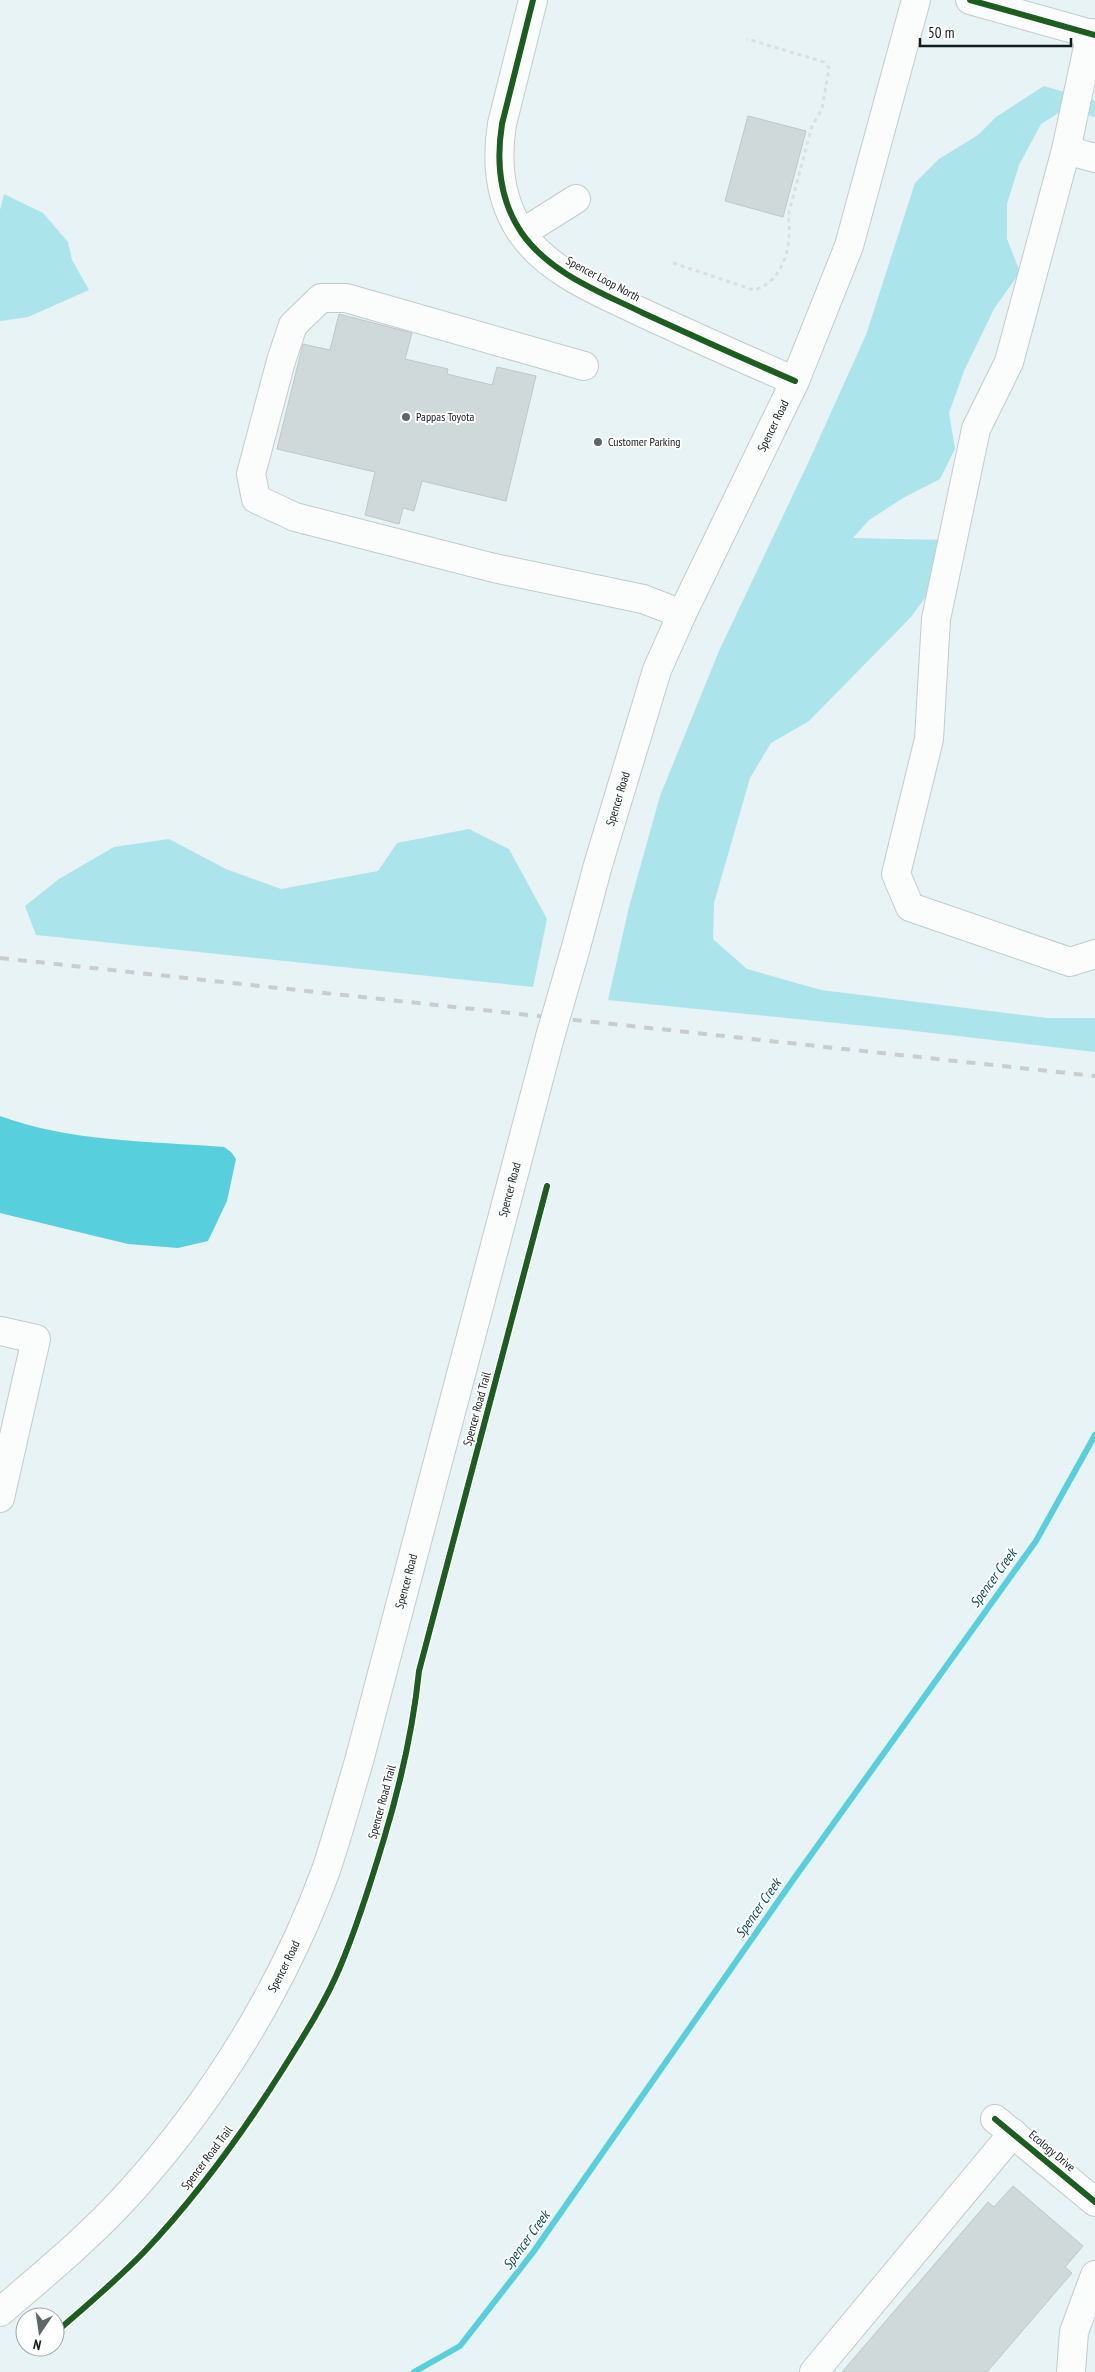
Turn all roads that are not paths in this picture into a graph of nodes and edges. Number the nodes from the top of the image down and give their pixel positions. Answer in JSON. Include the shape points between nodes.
{"nodes":[{"id":1,"x":533,"y":0,"type":"edge"},
{"id":2,"x":916,"y":0,"type":"edge"},
{"id":3,"x":970,"y":0,"type":"edge"},
{"id":4,"x":1093,"y":34,"type":"edge"},
{"id":5,"x":1066,"y":150,"type":"junction"},
{"id":6,"x":1095,"y":158,"type":"edge"},
{"id":7,"x":576,"y":199,"type":"dead end"},
{"id":8,"x":522,"y":233,"type":"junction"},
{"id":9,"x":584,"y":366,"type":"dead end"},
{"id":10,"x":795,"y":381,"type":"junction"},
{"id":11,"x":682,"y":614,"type":"junction"},
{"id":12,"x":1095,"y":954,"type":"edge"},
{"id":13,"x":0,"y":1331,"type":"edge"},
{"id":14,"x":0,"y":1498,"type":"edge"},
{"id":15,"x":1095,"y":2202,"type":"edge"},
{"id":16,"x":1095,"y":2275,"type":"edge"},
{"id":17,"x":0,"y":2312,"type":"edge"},
{"id":18,"x":814,"y":2372,"type":"edge"},
{"id":19,"x":1071,"y":2372,"type":"edge"}],
"edges":[{"from":1,"to":8,"type":"main road","name":"Spencer Loop North","via":[[499,143],[501,186]]},
{"from":2,"to":10,"type":"main road","name":"Spencer Road","via":[[849,246]]},
{"from":3,"to":4,"type":"main road"},
{"from":4,"to":5,"type":"main road"},
{"from":5,"to":6,"type":"main road"},
{"from":5,"to":12,"type":"main road","via":[[1009,362],[976,429],[936,619],[929,739],[896,874],[910,907],[1070,962]]},
{"from":7,"to":8,"type":"main road"},
{"from":8,"to":10,"type":"main road","name":"Spencer Loop North","via":[[558,268],[589,286]]},
{"from":9,"to":11,"type":"main road","via":[[346,298],[321,298],[293,325],[287,343],[251,474],[256,499],[295,517],[494,568],[643,599]]},
{"from":10,"to":11,"type":"main road","name":"Spencer Road"},
{"from":11,"to":17,"type":"main road","name":"Spencer Road","bridge":true,"via":[[657,670],[637,734],[550,1037],[359,1761],[331,1854],[309,1911],[249,2031],[210,2093],[170,2146],[77,2246]]},
{"from":13,"to":14,"type":"main road","via":[[36,1340]]},
{"from":15,"to":18,"type":"main road","name":"Ecology Drive","via":[[1004,2126]]},
{"from":16,"to":19,"type":"main road","via":[[1074,2332]]}]}
